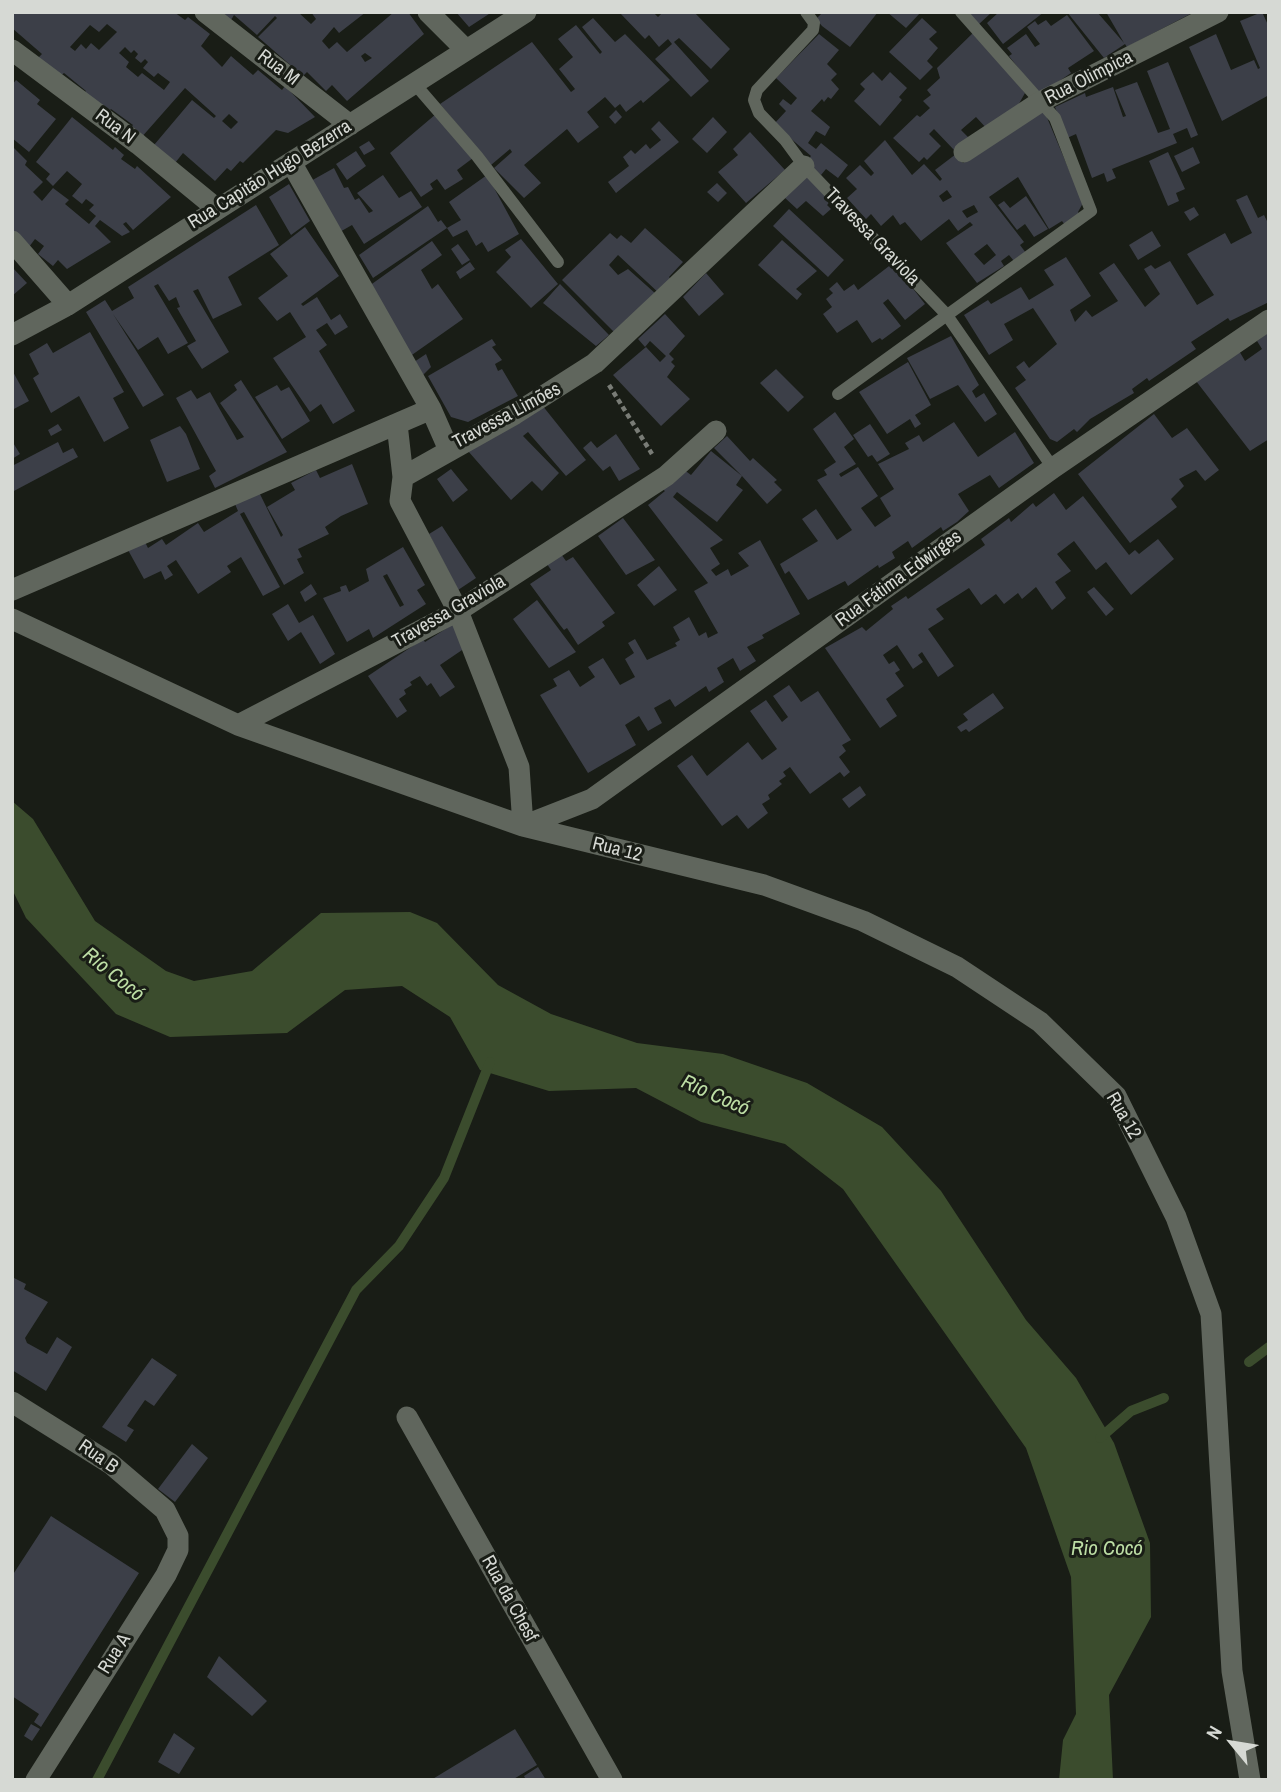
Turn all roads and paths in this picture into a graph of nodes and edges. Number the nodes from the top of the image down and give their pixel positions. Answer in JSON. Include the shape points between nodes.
{"nodes":[{"id":1,"x":205,"y":12,"type":"edge"},
{"id":2,"x":428,"y":12,"type":"edge"},
{"id":3,"x":526,"y":12,"type":"edge"},
{"id":4,"x":961,"y":12,"type":"edge"},
{"id":5,"x":1218,"y":12,"type":"edge"},
{"id":6,"x":806,"y":13,"type":"edge"},
{"id":7,"x":12,"y":50,"type":"edge"},
{"id":8,"x":466,"y":50,"type":"junction"},
{"id":9,"x":414,"y":83,"type":"junction"},
{"id":10,"x":1040,"y":102,"type":"junction"},
{"id":11,"x":350,"y":125,"type":"junction"},
{"id":12,"x":964,"y":152,"type":"dead end"},
{"id":13,"x":292,"y":164,"type":"junction"},
{"id":14,"x":804,"y":166,"type":"junction"},
{"id":15,"x":216,"y":208,"type":"junction"},
{"id":16,"x":12,"y":241,"type":"edge"},
{"id":17,"x":558,"y":262,"type":"dead end"},
{"id":18,"x":68,"y":305,"type":"junction"},
{"id":19,"x":946,"y":314,"type":"junction"},
{"id":20,"x":1269,"y":320,"type":"edge"},
{"id":21,"x":12,"y":335,"type":"edge"},
{"id":22,"x":595,"y":363,"type":"junction"},
{"id":23,"x":838,"y":394,"type":"dead end"},
{"id":24,"x":431,"y":409,"type":"junction"},
{"id":25,"x":397,"y":424,"type":"junction"},
{"id":26,"x":716,"y":431,"type":"dead end"},
{"id":27,"x":449,"y":450,"type":"junction"},
{"id":28,"x":1053,"y":468,"type":"junction"},
{"id":29,"x":666,"y":476,"type":"junction"},
{"id":30,"x":403,"y":477,"type":"junction"},
{"id":31,"x":12,"y":590,"type":"edge"},
{"id":32,"x":458,"y":611,"type":"junction"},
{"id":33,"x":12,"y":619,"type":"edge"},
{"id":34,"x":238,"y":725,"type":"junction"},
{"id":35,"x":523,"y":826,"type":"junction"},
{"id":36,"x":12,"y":1402,"type":"edge"},
{"id":37,"x":407,"y":1417,"type":"dead end"},
{"id":38,"x":174,"y":1525,"type":"joint"},
{"id":39,"x":36,"y":1780,"type":"edge"},
{"id":40,"x":611,"y":1780,"type":"edge"},
{"id":41,"x":1250,"y":1780,"type":"edge"}],
"edges":[{"from":1,"to":11,"type":"street","name":"Rua M"},
{"from":2,"to":8,"type":"street"},
{"from":3,"to":8,"type":"street","name":"Rua Capitão Hugo Bezerra"},
{"from":4,"to":10,"type":"lane"},
{"from":5,"to":10,"type":"street","name":"Rua Olimpica"},
{"from":6,"to":14,"type":"lane","name":"Travessa Graviola","via":[[814,23],[813,30],[757,90],[754,100],[759,113]]},
{"from":7,"to":15,"type":"street","name":"Rua N"},
{"from":8,"to":9,"type":"street","name":"Rua Capitão Hugo Bezerra"},
{"from":9,"to":11,"type":"street","name":"Rua Capitão Hugo Bezerra"},
{"from":9,"to":17,"type":"lane"},
{"from":10,"to":12,"type":"street","name":"Rua Olimpica"},
{"from":10,"to":19,"type":"lane","via":[[1055,118],[1091,211]]},
{"from":11,"to":13,"type":"street","name":"Rua Capitão Hugo Bezerra"},
{"from":13,"to":15,"type":"street","name":"Rua Capitão Hugo Bezerra"},
{"from":13,"to":24,"type":"street","name":"Travessa Limões"},
{"from":14,"to":19,"type":"lane","name":"Travessa Graviola"},
{"from":14,"to":22,"type":"street","name":"Travessa Limões"},
{"from":15,"to":18,"type":"street","name":"Rua Capitão Hugo Bezerra"},
{"from":16,"to":18,"type":"street"},
{"from":18,"to":21,"type":"street","name":"Rua Capitão Hugo Bezerra"},
{"from":19,"to":23,"type":"lane"},
{"from":19,"to":28,"type":"lane","name":"Travessa Graviola"},
{"from":20,"to":28,"type":"street","name":"Rua Fátima Edwirges"},
{"from":22,"to":27,"type":"street","name":"Travessa Limões"},
{"from":22,"to":29,"type":"path"},
{"from":24,"to":25,"type":"street"},
{"from":24,"to":27,"type":"street","name":"Travessa Limões"},
{"from":25,"to":30,"type":"street"},
{"from":25,"to":31,"type":"street"},
{"from":26,"to":29,"type":"street","name":"Travessa Graviola"},
{"from":27,"to":30,"type":"street"},
{"from":28,"to":35,"type":"street","name":"Rua Fátima Edwirges","via":[[592,799]]},
{"from":29,"to":32,"type":"street","name":"Travessa Graviola"},
{"from":30,"to":32,"type":"street","via":[[400,501]]},
{"from":32,"to":34,"type":"street","name":"Travessa Graviola"},
{"from":32,"to":35,"type":"street","via":[[519,767]]},
{"from":33,"to":34,"type":"street","name":"Rua 12"},
{"from":34,"to":35,"type":"street","name":"Rua 12"},
{"from":35,"to":41,"type":"street","name":"Rua 12","via":[[764,886],[863,920],[1002,995],[1040,1022],[1116,1096],[1176,1217],[1211,1314],[1232,1671]]},
{"from":36,"to":38,"type":"street","name":"Rua B","via":[[111,1464],[165,1510]]},
{"from":37,"to":40,"type":"street","name":"Rua da Chesf"},
{"from":38,"to":39,"type":"street","name":"Rua A","via":[[178,1550],[166,1575]]}]}
